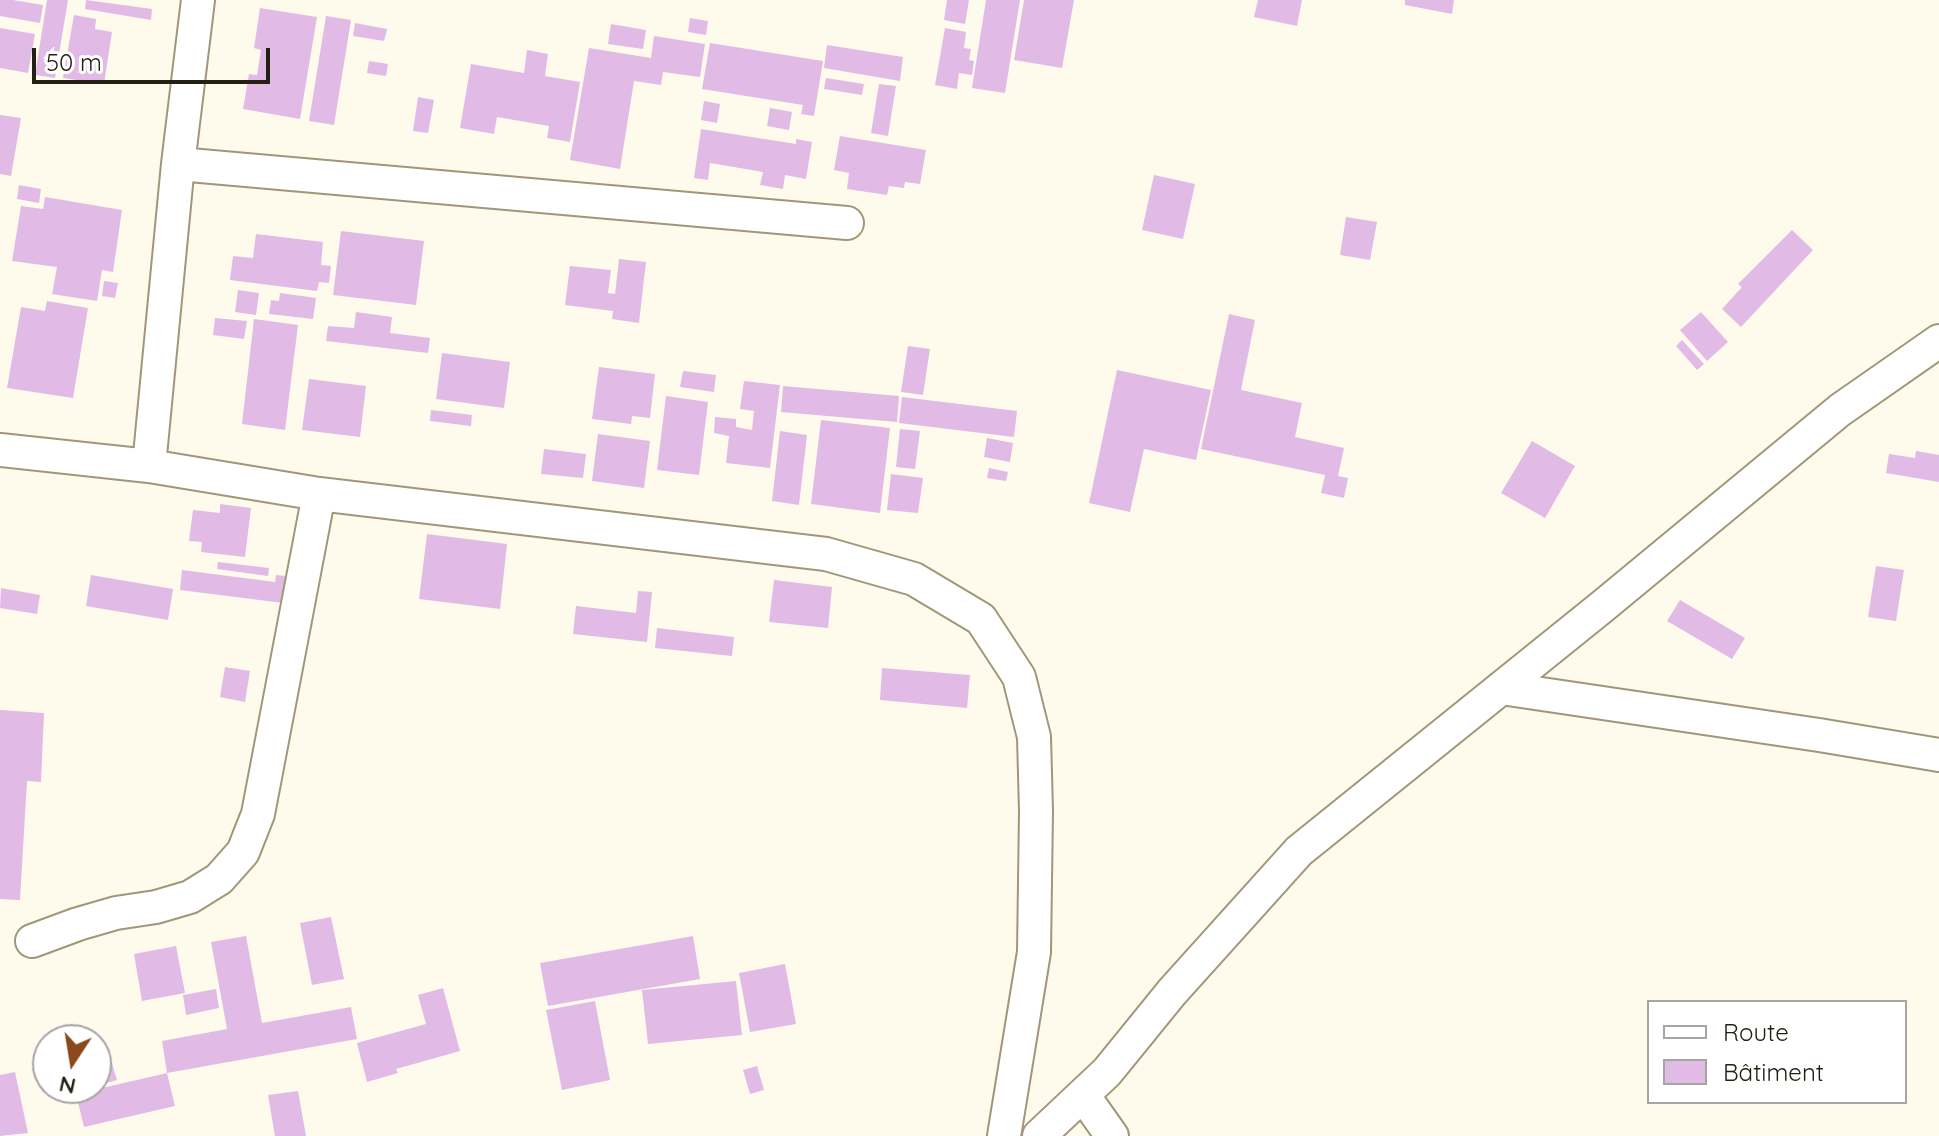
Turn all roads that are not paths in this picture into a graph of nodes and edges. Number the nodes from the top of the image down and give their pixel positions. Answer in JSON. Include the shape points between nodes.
{"nodes":[{"id":1,"x":198,"y":0,"type":"edge"},
{"id":2,"x":178,"y":164,"type":"junction"},
{"id":3,"x":847,"y":223,"type":"dead end"},
{"id":4,"x":1939,"y":341,"type":"edge"},
{"id":5,"x":0,"y":450,"type":"edge"},
{"id":6,"x":149,"y":466,"type":"junction"},
{"id":7,"x":319,"y":494,"type":"junction"},
{"id":8,"x":1501,"y":688,"type":"junction"},
{"id":9,"x":1939,"y":755,"type":"edge"},
{"id":10,"x":32,"y":941,"type":"dead end"},
{"id":11,"x":1083,"y":1095,"type":"junction"},
{"id":12,"x":1004,"y":1136,"type":"edge"},
{"id":13,"x":1039,"y":1136,"type":"edge"},
{"id":14,"x":1112,"y":1136,"type":"edge"}],
"edges":[{"from":1,"to":2,"type":"street"},
{"from":2,"to":3,"type":"street"},
{"from":2,"to":6,"type":"street"},
{"from":4,"to":8,"type":"street","via":[[1840,410]]},
{"from":5,"to":6,"type":"street"},
{"from":6,"to":7,"type":"street"},
{"from":7,"to":10,"type":"street","via":[[258,814],[243,852],[219,879],[190,897],[116,913]]},
{"from":7,"to":12,"type":"street","via":[[826,554],[914,579],[981,619],[1019,677],[1034,737],[1034,952]]},
{"from":8,"to":9,"type":"street"},
{"from":8,"to":11,"type":"street","via":[[1299,851]]},
{"from":11,"to":13,"type":"street"},
{"from":11,"to":14,"type":"street"}]}
